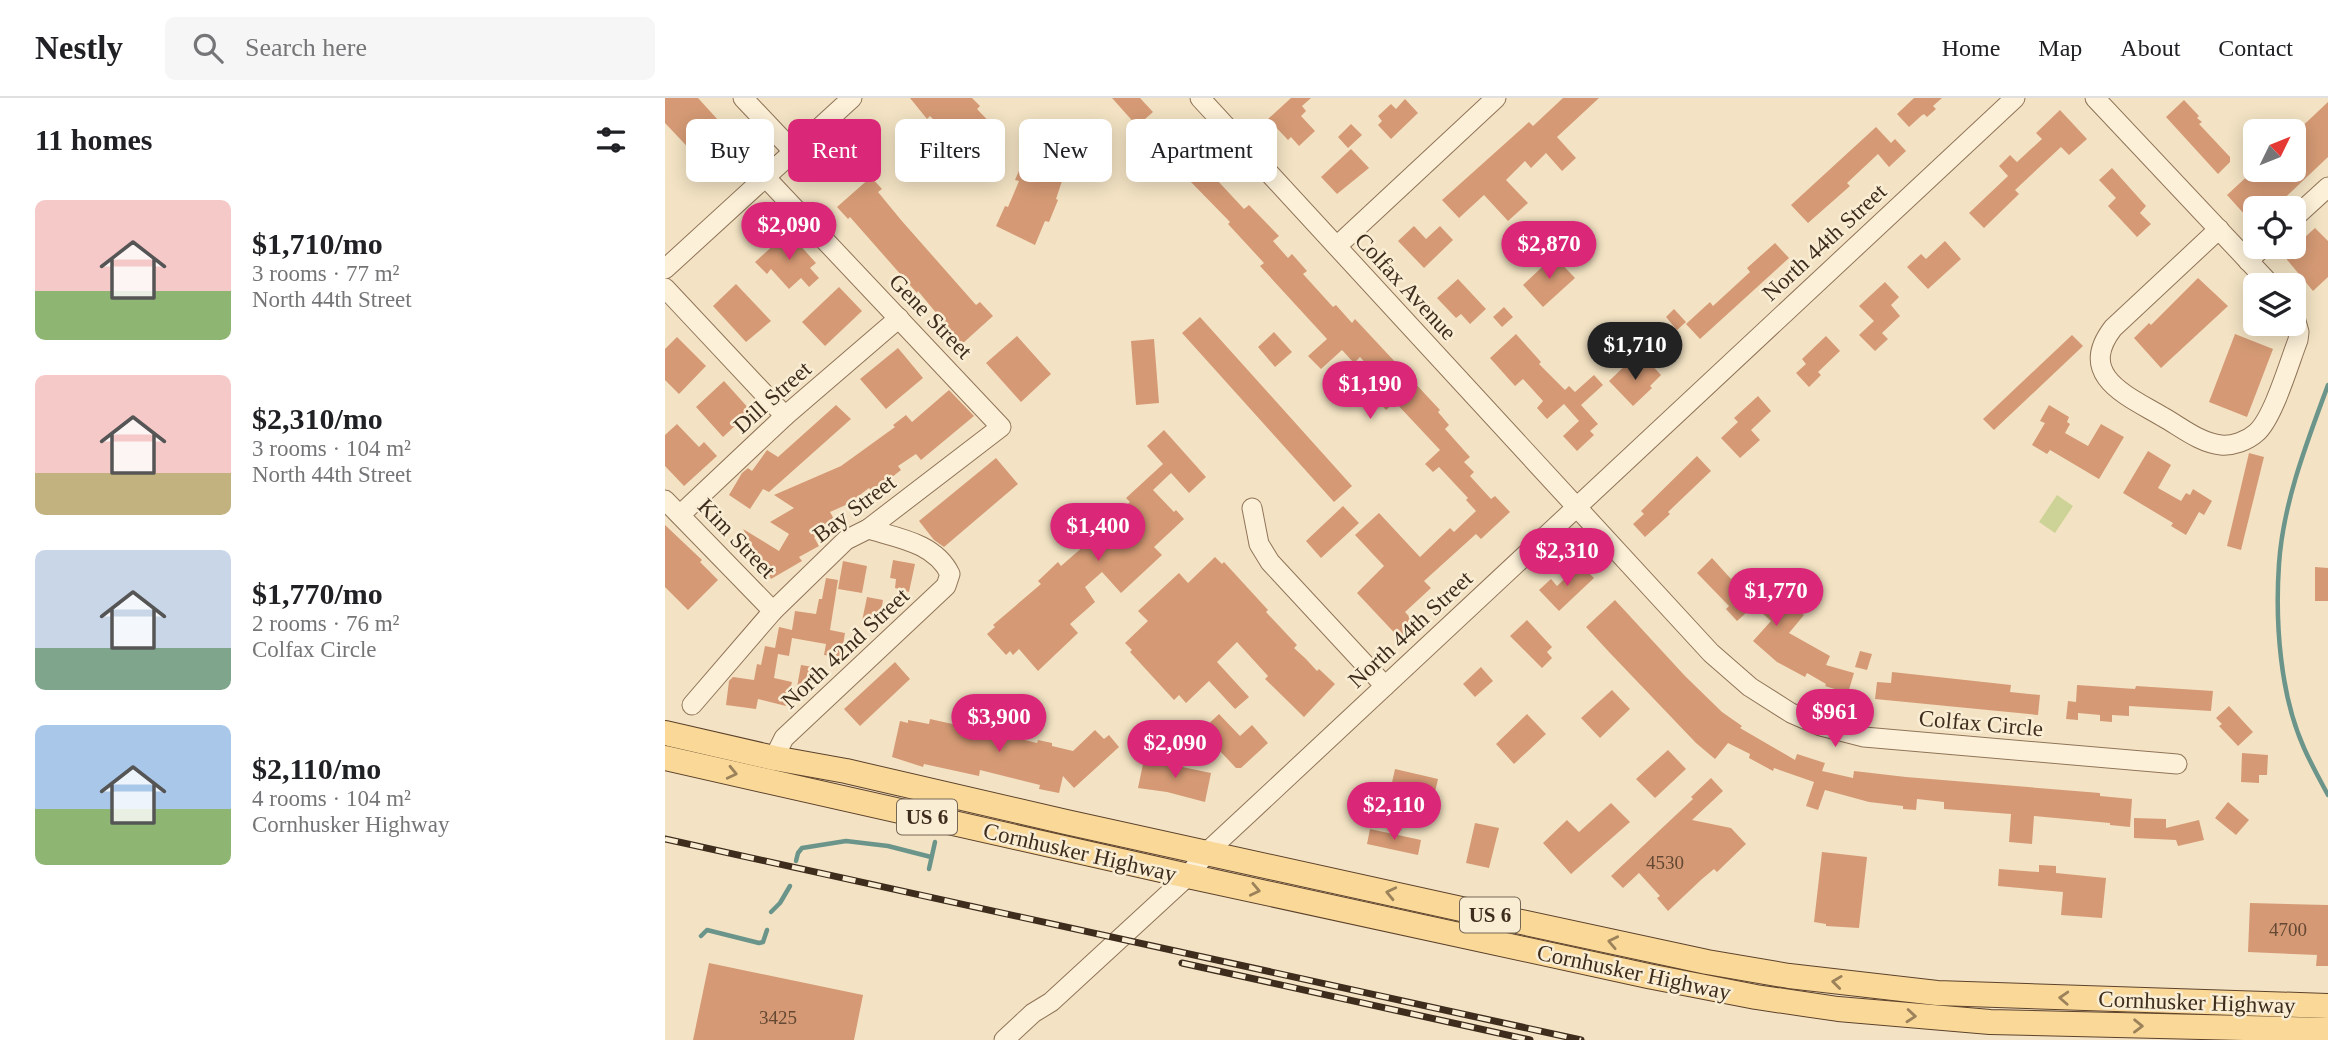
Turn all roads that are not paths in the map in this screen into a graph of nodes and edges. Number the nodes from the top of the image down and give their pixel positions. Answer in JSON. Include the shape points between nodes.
{"nodes":[{"id":1,"x":743,"y":98,"type":"edge"},
{"id":2,"x":852,"y":98,"type":"edge"},
{"id":3,"x":1200,"y":98,"type":"edge"},
{"id":4,"x":1496,"y":98,"type":"edge"},
{"id":5,"x":2015,"y":98,"type":"edge"},
{"id":6,"x":2095,"y":98,"type":"edge"},
{"id":7,"x":829,"y":119,"type":"edge"},
{"id":8,"x":788,"y":146,"type":"edge"},
{"id":9,"x":788,"y":158,"type":"edge"},
{"id":10,"x":774,"y":171,"type":"edge"},
{"id":11,"x":762,"y":182,"type":"edge"},
{"id":12,"x":770,"y":182,"type":"edge"},
{"id":13,"x":2328,"y":187,"type":"edge"},
{"id":14,"x":2306,"y":207,"type":"edge"},
{"id":15,"x":2219,"y":229,"type":"junction"},
{"id":16,"x":1337,"y":246,"type":"junction"},
{"id":17,"x":2248,"y":261,"type":"joint"},
{"id":18,"x":665,"y":269,"type":"edge"},
{"id":19,"x":2260,"y":273,"type":"edge"},
{"id":20,"x":665,"y":288,"type":"edge"},
{"id":21,"x":899,"y":318,"type":"junction"},
{"id":22,"x":2298,"y":336,"type":"edge"},
{"id":23,"x":785,"y":416,"type":"junction"},
{"id":24,"x":1001,"y":427,"type":"joint"},
{"id":25,"x":665,"y":499,"type":"edge"},
{"id":26,"x":1576,"y":507,"type":"junction"},
{"id":27,"x":1252,"y":508,"type":"dead end"},
{"id":28,"x":680,"y":515,"type":"junction"},
{"id":29,"x":868,"y":529,"type":"junction"},
{"id":30,"x":773,"y":611,"type":"junction"},
{"id":31,"x":1385,"y":685,"type":"junction"},
{"id":32,"x":692,"y":705,"type":"dead end"},
{"id":33,"x":665,"y":733,"type":"edge"},
{"id":34,"x":665,"y":758,"type":"edge"},
{"id":35,"x":774,"y":758,"type":"junction"},
{"id":36,"x":2177,"y":764,"type":"dead end"},
{"id":37,"x":1207,"y":852,"type":"junction"},
{"id":38,"x":1182,"y":874,"type":"junction"},
{"id":39,"x":2328,"y":1006,"type":"edge"},
{"id":40,"x":2295,"y":1030,"type":"junction"},
{"id":41,"x":2328,"y":1030,"type":"edge"},
{"id":42,"x":1004,"y":1040,"type":"edge"},
{"id":43,"x":2321,"y":1040,"type":"edge"}],
"edges":[{"from":1,"to":8,"type":"street"},
{"from":2,"to":7,"type":"street"},
{"from":3,"to":16,"type":"street","name":"Colfax Avenue"},
{"from":4,"to":16,"type":"street"},
{"from":5,"to":26,"type":"street","name":"North 44th Street"},
{"from":6,"to":15,"type":"street"},
{"from":9,"to":10,"type":"street"},
{"from":11,"to":18,"type":"street"},
{"from":12,"to":21,"type":"street","name":"Gene Street"},
{"from":13,"to":14,"type":"street"},
{"from":15,"to":17,"type":"street"},
{"from":15,"to":22,"type":"street","via":[[2105,338],[2100,357],[2105,376],[2113,386],[2205,441],[2228,445],[2242,442],[2265,424]]},
{"from":16,"to":26,"type":"street","name":"Colfax Avenue"},
{"from":17,"to":19,"type":"street"},
{"from":20,"to":23,"type":"street"},
{"from":21,"to":23,"type":"street","name":"Dill Street"},
{"from":21,"to":24,"type":"street","name":"Gene Street"},
{"from":23,"to":28,"type":"street","name":"Dill Street"},
{"from":24,"to":29,"type":"street","name":"Bay Street"},
{"from":25,"to":28,"type":"street","name":"Kim Street"},
{"from":26,"to":31,"type":"street","name":"North 44th Street"},
{"from":26,"to":36,"type":"street","name":"Colfax Circle","via":[[1730,671],[1806,720],[1888,740]]},
{"from":27,"to":31,"type":"street","via":[[1259,544],[1271,562]]},
{"from":28,"to":30,"type":"street","name":"Kim Street"},
{"from":29,"to":30,"type":"street","name":"Bay Street","via":[[845,540]]},
{"from":29,"to":35,"type":"street","name":"North 42nd Street","via":[[923,546],[950,574],[946,586],[784,738]]},
{"from":30,"to":32,"type":"street","name":"Bay Street"},
{"from":31,"to":37,"type":"street","name":"North 44th Street"},
{"from":33,"to":35,"type":"main road","name":"Cornhusker Highway","number":"US 6"},
{"from":34,"to":38,"type":"main road","name":"Cornhusker Highway","number":"US 6","one_way":true},
{"from":35,"to":37,"type":"main road","name":"Cornhusker Highway","number":"US 6"},
{"from":37,"to":38,"type":"street","name":"North 44th Street"},
{"from":39,"to":37,"type":"main road","name":"Cornhusker Highway","number":"US 6","one_way":true,"via":[[1937,993],[1789,976],[1682,957]]},
{"from":38,"to":40,"type":"main road","name":"Cornhusker Highway","number":"US 6","one_way":true,"via":[[1648,976],[1838,1009],[1990,1022]]},
{"from":38,"to":42,"type":"street","name":"North 44th Street","via":[[1045,996]]},
{"from":40,"to":41,"type":"main road","name":"Cornhusker Highway","number":"US 6"},
{"from":40,"to":43,"type":"main road"}]}
